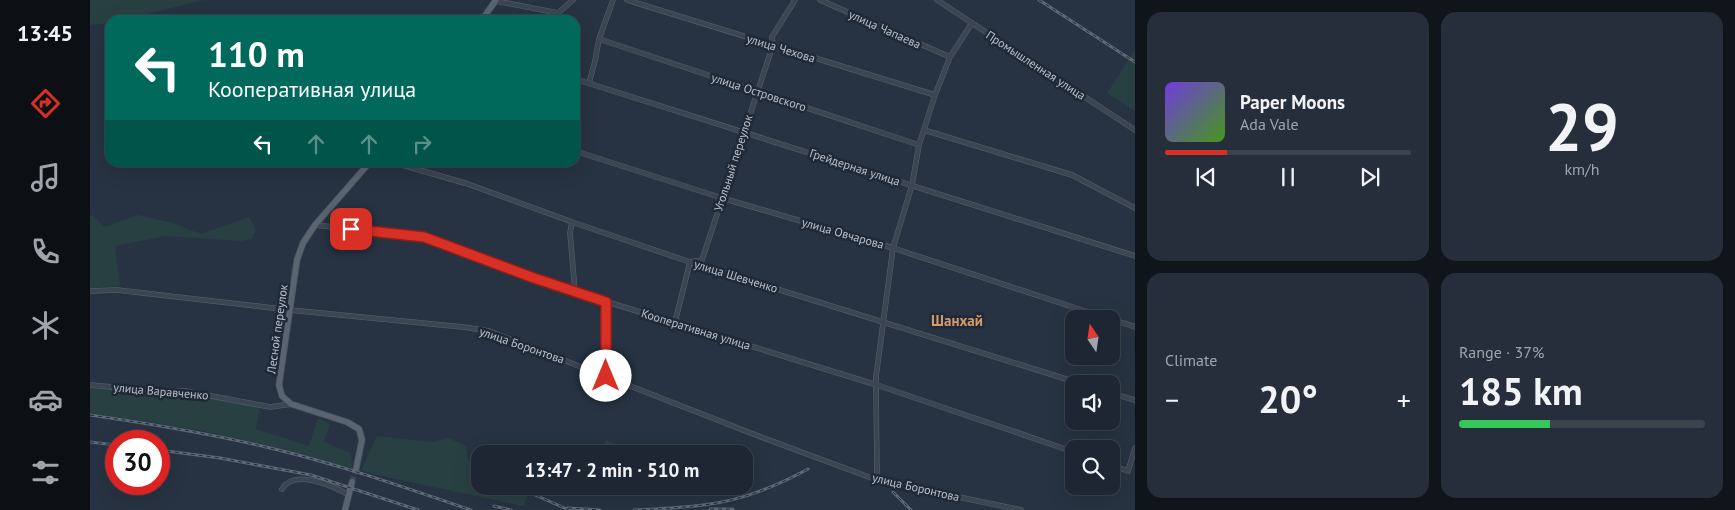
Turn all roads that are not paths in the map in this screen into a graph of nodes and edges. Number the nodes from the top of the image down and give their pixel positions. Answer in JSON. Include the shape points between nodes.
{"nodes":[{"id":1,"x":496,"y":0,"type":"edge"},
{"id":2,"x":573,"y":0,"type":"edge"},
{"id":3,"x":613,"y":0,"type":"edge"},
{"id":4,"x":627,"y":0,"type":"edge"},
{"id":5,"x":796,"y":0,"type":"edge"},
{"id":6,"x":820,"y":0,"type":"edge"},
{"id":7,"x":937,"y":0,"type":"edge"},
{"id":8,"x":486,"y":15,"type":"edge"},
{"id":9,"x":972,"y":23,"type":"junction"},
{"id":10,"x":599,"y":39,"type":"junction"},
{"id":11,"x":773,"y":45,"type":"junction"},
{"id":12,"x":950,"y":57,"type":"junction"},
{"id":13,"x":580,"y":80,"type":"edge"},
{"id":14,"x":589,"y":83,"type":"junction"},
{"id":15,"x":757,"y":92,"type":"junction"},
{"id":16,"x":934,"y":95,"type":"junction"},
{"id":17,"x":924,"y":130,"type":"junction"},
{"id":18,"x":1135,"y":130,"type":"edge"},
{"id":19,"x":744,"y":132,"type":"junction"},
{"id":20,"x":919,"y":145,"type":"junction"},
{"id":21,"x":580,"y":152,"type":"edge"},
{"id":22,"x":366,"y":167,"type":"edge"},
{"id":23,"x":409,"y":167,"type":"edge"},
{"id":24,"x":912,"y":185,"type":"junction"},
{"id":25,"x":722,"y":198,"type":"junction"},
{"id":26,"x":1135,"y":208,"type":"edge"},
{"id":27,"x":572,"y":222,"type":"junction"},
{"id":28,"x":315,"y":225,"type":"junction"},
{"id":29,"x":893,"y":248,"type":"junction"},
{"id":30,"x":1135,"y":256,"type":"edge"},
{"id":31,"x":690,"y":262,"type":"junction"},
{"id":32,"x":90,"y":292,"type":"edge"},
{"id":33,"x":575,"y":292,"type":"junction"},
{"id":34,"x":606,"y":302,"type":"junction"},
{"id":35,"x":290,"y":310,"type":"junction"},
{"id":36,"x":1082,"y":310,"type":"edge"},
{"id":37,"x":884,"y":321,"type":"junction"},
{"id":38,"x":675,"y":322,"type":"junction"},
{"id":39,"x":1120,"y":322,"type":"edge"},
{"id":40,"x":1135,"y":327,"type":"edge"},
{"id":41,"x":606,"y":376,"type":"junction"},
{"id":42,"x":1065,"y":379,"type":"edge"},
{"id":43,"x":90,"y":385,"type":"edge"},
{"id":44,"x":877,"y":385,"type":"junction"},
{"id":45,"x":1120,"y":396,"type":"edge"},
{"id":46,"x":1135,"y":400,"type":"edge"},
{"id":47,"x":291,"y":404,"type":"junction"},
{"id":48,"x":1135,"y":448,"type":"edge"},
{"id":49,"x":1065,"y":449,"type":"edge"},
{"id":50,"x":1120,"y":468,"type":"edge"},
{"id":51,"x":356,"y":469,"type":"tunnel mouth"},
{"id":52,"x":877,"y":480,"type":"junction"},
{"id":53,"x":352,"y":482,"type":"tunnel mouth"},
{"id":54,"x":282,"y":489,"type":"dead end"},
{"id":55,"x":349,"y":495,"type":"junction"},
{"id":56,"x":345,"y":510,"type":"edge"},
{"id":57,"x":1021,"y":510,"type":"edge"}],
"edges":[{"from":1,"to":2,"type":"street","via":[[558,13]]},
{"from":1,"to":8,"type":"main road"},
{"from":3,"to":10,"type":"street"},
{"from":4,"to":11,"type":"street","name":"улица Чехова"},
{"from":5,"to":11,"type":"street","name":"Угольный переулок","via":[[772,37]]},
{"from":6,"to":12,"type":"street","name":"улица Чапаева"},
{"from":7,"to":9,"type":"street","name":"Промышленная улица"},
{"from":9,"to":12,"type":"street"},
{"from":9,"to":18,"type":"street","name":"Промышленная улица"},
{"from":10,"to":14,"type":"street"},
{"from":10,"to":15,"type":"street","name":"улица Островского"},
{"from":11,"to":15,"type":"street","name":"Угольный переулок"},
{"from":11,"to":16,"type":"street","name":"улица Чехова"},
{"from":12,"to":16,"type":"street"},
{"from":13,"to":14,"type":"street","name":"Грейдерная улица"},
{"from":14,"to":19,"type":"street","name":"Грейдерная улица"},
{"from":15,"to":19,"type":"street","name":"Угольный переулок"},
{"from":15,"to":20,"type":"street","name":"улица Островского"},
{"from":16,"to":17,"type":"street"},
{"from":17,"to":20,"type":"street"},
{"from":17,"to":26,"type":"street","via":[[1072,175]]},
{"from":19,"to":24,"type":"street","name":"Грейдерная улица"},
{"from":19,"to":25,"type":"street","name":"Угольный переулок"},
{"from":20,"to":24,"type":"street"},
{"from":21,"to":25,"type":"street","name":"улица Овчарова"},
{"from":22,"to":28,"type":"main road","name":"Лесной переулок"},
{"from":23,"to":27,"type":"street","name":"улица Шевченко","via":[[468,184]]},
{"from":24,"to":29,"type":"street"},
{"from":24,"to":30,"type":"street","name":"Грейдерная улица"},
{"from":25,"to":29,"type":"street","name":"улица Овчарова"},
{"from":25,"to":31,"type":"street","name":"Угольный переулок","via":[[702,260]]},
{"from":27,"to":31,"type":"street","name":"улица Шевченко"},
{"from":27,"to":33,"type":"street"},
{"from":28,"to":33,"type":"street","name":"Кооперативная улица","via":[[424,237]]},
{"from":28,"to":35,"type":"main road","name":"Лесной переулок","via":[[297,260]]},
{"from":29,"to":36,"type":"street","name":"улица Овчарова"},
{"from":29,"to":37,"type":"street"},
{"from":31,"to":37,"type":"street","name":"улица Шевченко"},
{"from":31,"to":38,"type":"street"},
{"from":32,"to":35,"type":"street","name":"улица Боронтова","via":[[117,290]]},
{"from":33,"to":34,"type":"street","name":"Кооперативная улица"},
{"from":34,"to":38,"type":"street","name":"Кооперативная улица"},
{"from":34,"to":41,"type":"street"},
{"from":35,"to":41,"type":"street","name":"улица Боронтова","via":[[489,331]]},
{"from":35,"to":47,"type":"main road","name":"Лесной переулок","via":[[279,385],[282,396]]},
{"from":37,"to":42,"type":"street","name":"улица Шевченко"},
{"from":37,"to":44,"type":"street"},
{"from":38,"to":44,"type":"street","name":"Кооперативная улица"},
{"from":39,"to":40,"type":"street","name":"улица Овчарова"},
{"from":41,"to":52,"type":"street","name":"улица Боронтова"},
{"from":43,"to":47,"type":"street","name":"улица Варавченко","via":[[185,390],[270,407]]},
{"from":44,"to":49,"type":"street","name":"Кооперативная улица"},
{"from":44,"to":52,"type":"street"},
{"from":45,"to":46,"type":"street"},
{"from":47,"to":51,"type":"main road","via":[[359,429],[362,440]]},
{"from":48,"to":50,"type":"street","via":[[1128,471]]},
{"from":52,"to":57,"type":"street","name":"улица Боронтова"},
{"from":53,"to":55,"type":"main road"},
{"from":54,"to":55,"type":"street","via":[[290,481],[303,480],[324,482]]},
{"from":55,"to":56,"type":"main road"}]}
